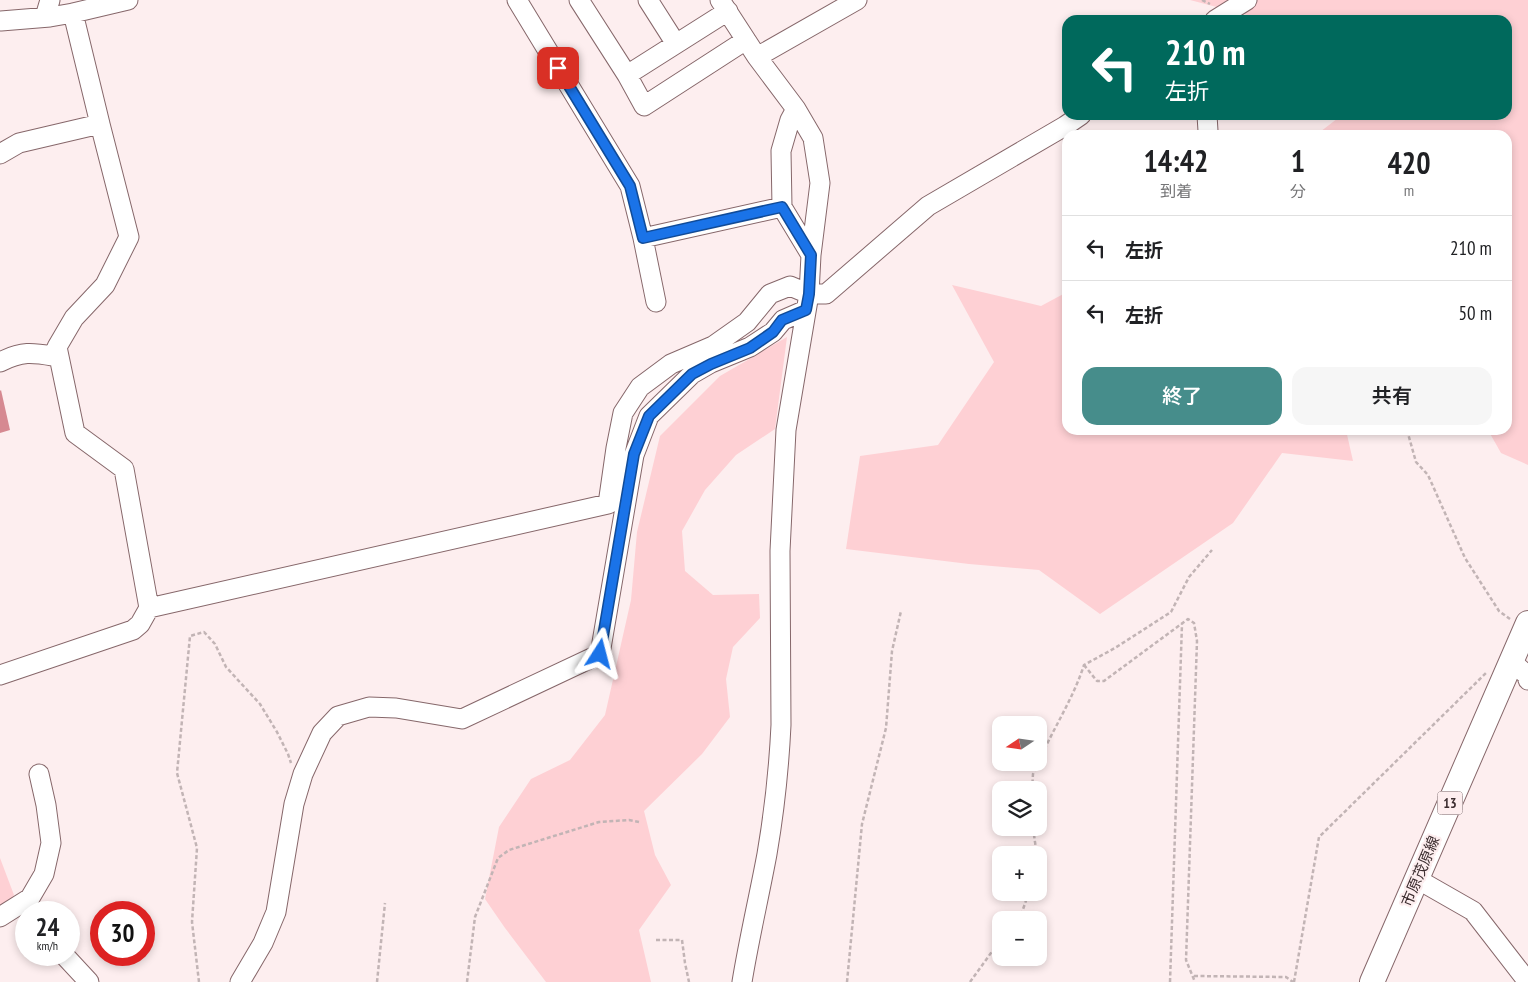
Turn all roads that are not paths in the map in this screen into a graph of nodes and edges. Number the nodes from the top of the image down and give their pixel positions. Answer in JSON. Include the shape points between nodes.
{"nodes":[{"id":1,"x":128,"y":0,"type":"edge"},
{"id":2,"x":517,"y":0,"type":"edge"},
{"id":3,"x":579,"y":0,"type":"edge"},
{"id":4,"x":648,"y":0,"type":"edge"},
{"id":5,"x":857,"y":0,"type":"edge"},
{"id":6,"x":1247,"y":0,"type":"edge"},
{"id":7,"x":724,"y":6,"type":"edge"},
{"id":8,"x":47,"y":9,"type":"edge"},
{"id":9,"x":73,"y":13,"type":"junction"},
{"id":10,"x":1223,"y":15,"type":"edge"},
{"id":11,"x":1,"y":21,"type":"edge"},
{"id":12,"x":746,"y":40,"type":"junction"},
{"id":13,"x":676,"y":44,"type":"junction"},
{"id":14,"x":757,"y":57,"type":"junction"},
{"id":15,"x":627,"y":75,"type":"junction"},
{"id":16,"x":796,"y":109,"type":"junction"},
{"id":17,"x":1074,"y":120,"type":"edge"},
{"id":18,"x":100,"y":124,"type":"junction"},
{"id":19,"x":0,"y":154,"type":"edge"},
{"id":20,"x":782,"y":207,"type":"junction"},
{"id":21,"x":643,"y":238,"type":"junction"},
{"id":22,"x":811,"y":255,"type":"junction"},
{"id":23,"x":656,"y":302,"type":"dead end"},
{"id":24,"x":808,"y":302,"type":"junction"},
{"id":25,"x":59,"y":357,"type":"junction"},
{"id":26,"x":0,"y":362,"type":"edge"},
{"id":27,"x":149,"y":608,"type":"junction"},
{"id":28,"x":1527,"y":627,"type":"edge"},
{"id":29,"x":1516,"y":670,"type":"edge"},
{"id":30,"x":0,"y":675,"type":"edge"},
{"id":31,"x":39,"y":774,"type":"dead end"},
{"id":32,"x":1417,"y":879,"type":"junction"},
{"id":33,"x":34,"y":901,"type":"edge"},
{"id":34,"x":15,"y":912,"type":"edge"},
{"id":35,"x":0,"y":917,"type":"edge"},
{"id":36,"x":74,"y":966,"type":"edge"},
{"id":37,"x":89,"y":982,"type":"edge"},
{"id":38,"x":240,"y":982,"type":"edge"},
{"id":39,"x":742,"y":982,"type":"edge"},
{"id":40,"x":1372,"y":982,"type":"edge"},
{"id":41,"x":1528,"y":982,"type":"edge"}],
"edges":[{"from":1,"to":9,"type":"street"},
{"from":2,"to":21,"type":"street","via":[[630,186]]},
{"from":3,"to":15,"type":"street"},
{"from":4,"to":13,"type":"street"},
{"from":5,"to":14,"type":"street"},
{"from":6,"to":10,"type":"street"},
{"from":7,"to":12,"type":"street"},
{"from":7,"to":13,"type":"street"},
{"from":8,"to":9,"type":"street"},
{"from":8,"to":11,"type":"street"},
{"from":9,"to":18,"type":"street"},
{"from":12,"to":14,"type":"street"},
{"from":12,"to":15,"type":"street","via":[[644,106]]},
{"from":13,"to":15,"type":"street"},
{"from":14,"to":16,"type":"street"},
{"from":16,"to":20,"type":"street","via":[[781,151]]},
{"from":16,"to":22,"type":"street","via":[[813,138],[820,182]]},
{"from":17,"to":24,"type":"street","via":[[928,206],[826,294]]},
{"from":18,"to":19,"type":"street","via":[[19,143]]},
{"from":18,"to":25,"type":"street","via":[[129,236],[104,285],[74,318],[57,347]]},
{"from":20,"to":21,"type":"street"},
{"from":20,"to":22,"type":"street"},
{"from":21,"to":23,"type":"street"},
{"from":22,"to":24,"type":"street"},
{"from":24,"to":27,"type":"street","via":[[790,286],[770,294],[747,322],[713,346],[671,364],[640,387],[623,413],[608,504]]},
{"from":24,"to":38,"type":"street","via":[[750,348],[692,374],[649,416],[634,454],[600,654],[462,720],[396,708],[369,707],[338,716],[322,733],[303,774],[294,804],[276,912],[264,943]]},
{"from":24,"to":39,"type":"street","via":[[786,430],[780,551],[779,754],[767,854]]},
{"from":25,"to":26,"type":"street","via":[[28,352]]},
{"from":25,"to":27,"type":"street","via":[[75,433],[124,469]]},
{"from":27,"to":30,"type":"street","via":[[133,630]]},
{"from":28,"to":29,"type":"main road","name":"市原茂原線","number":"13"},
{"from":29,"to":32,"type":"main road","name":"市原茂原線","number":"13"},
{"from":31,"to":33,"type":"street","via":[[51,843]]},
{"from":32,"to":40,"type":"main road","name":"市原茂原線","number":"13"},
{"from":32,"to":41,"type":"street","via":[[1473,911]]},
{"from":34,"to":35,"type":"street"},
{"from":36,"to":37,"type":"street"}]}
